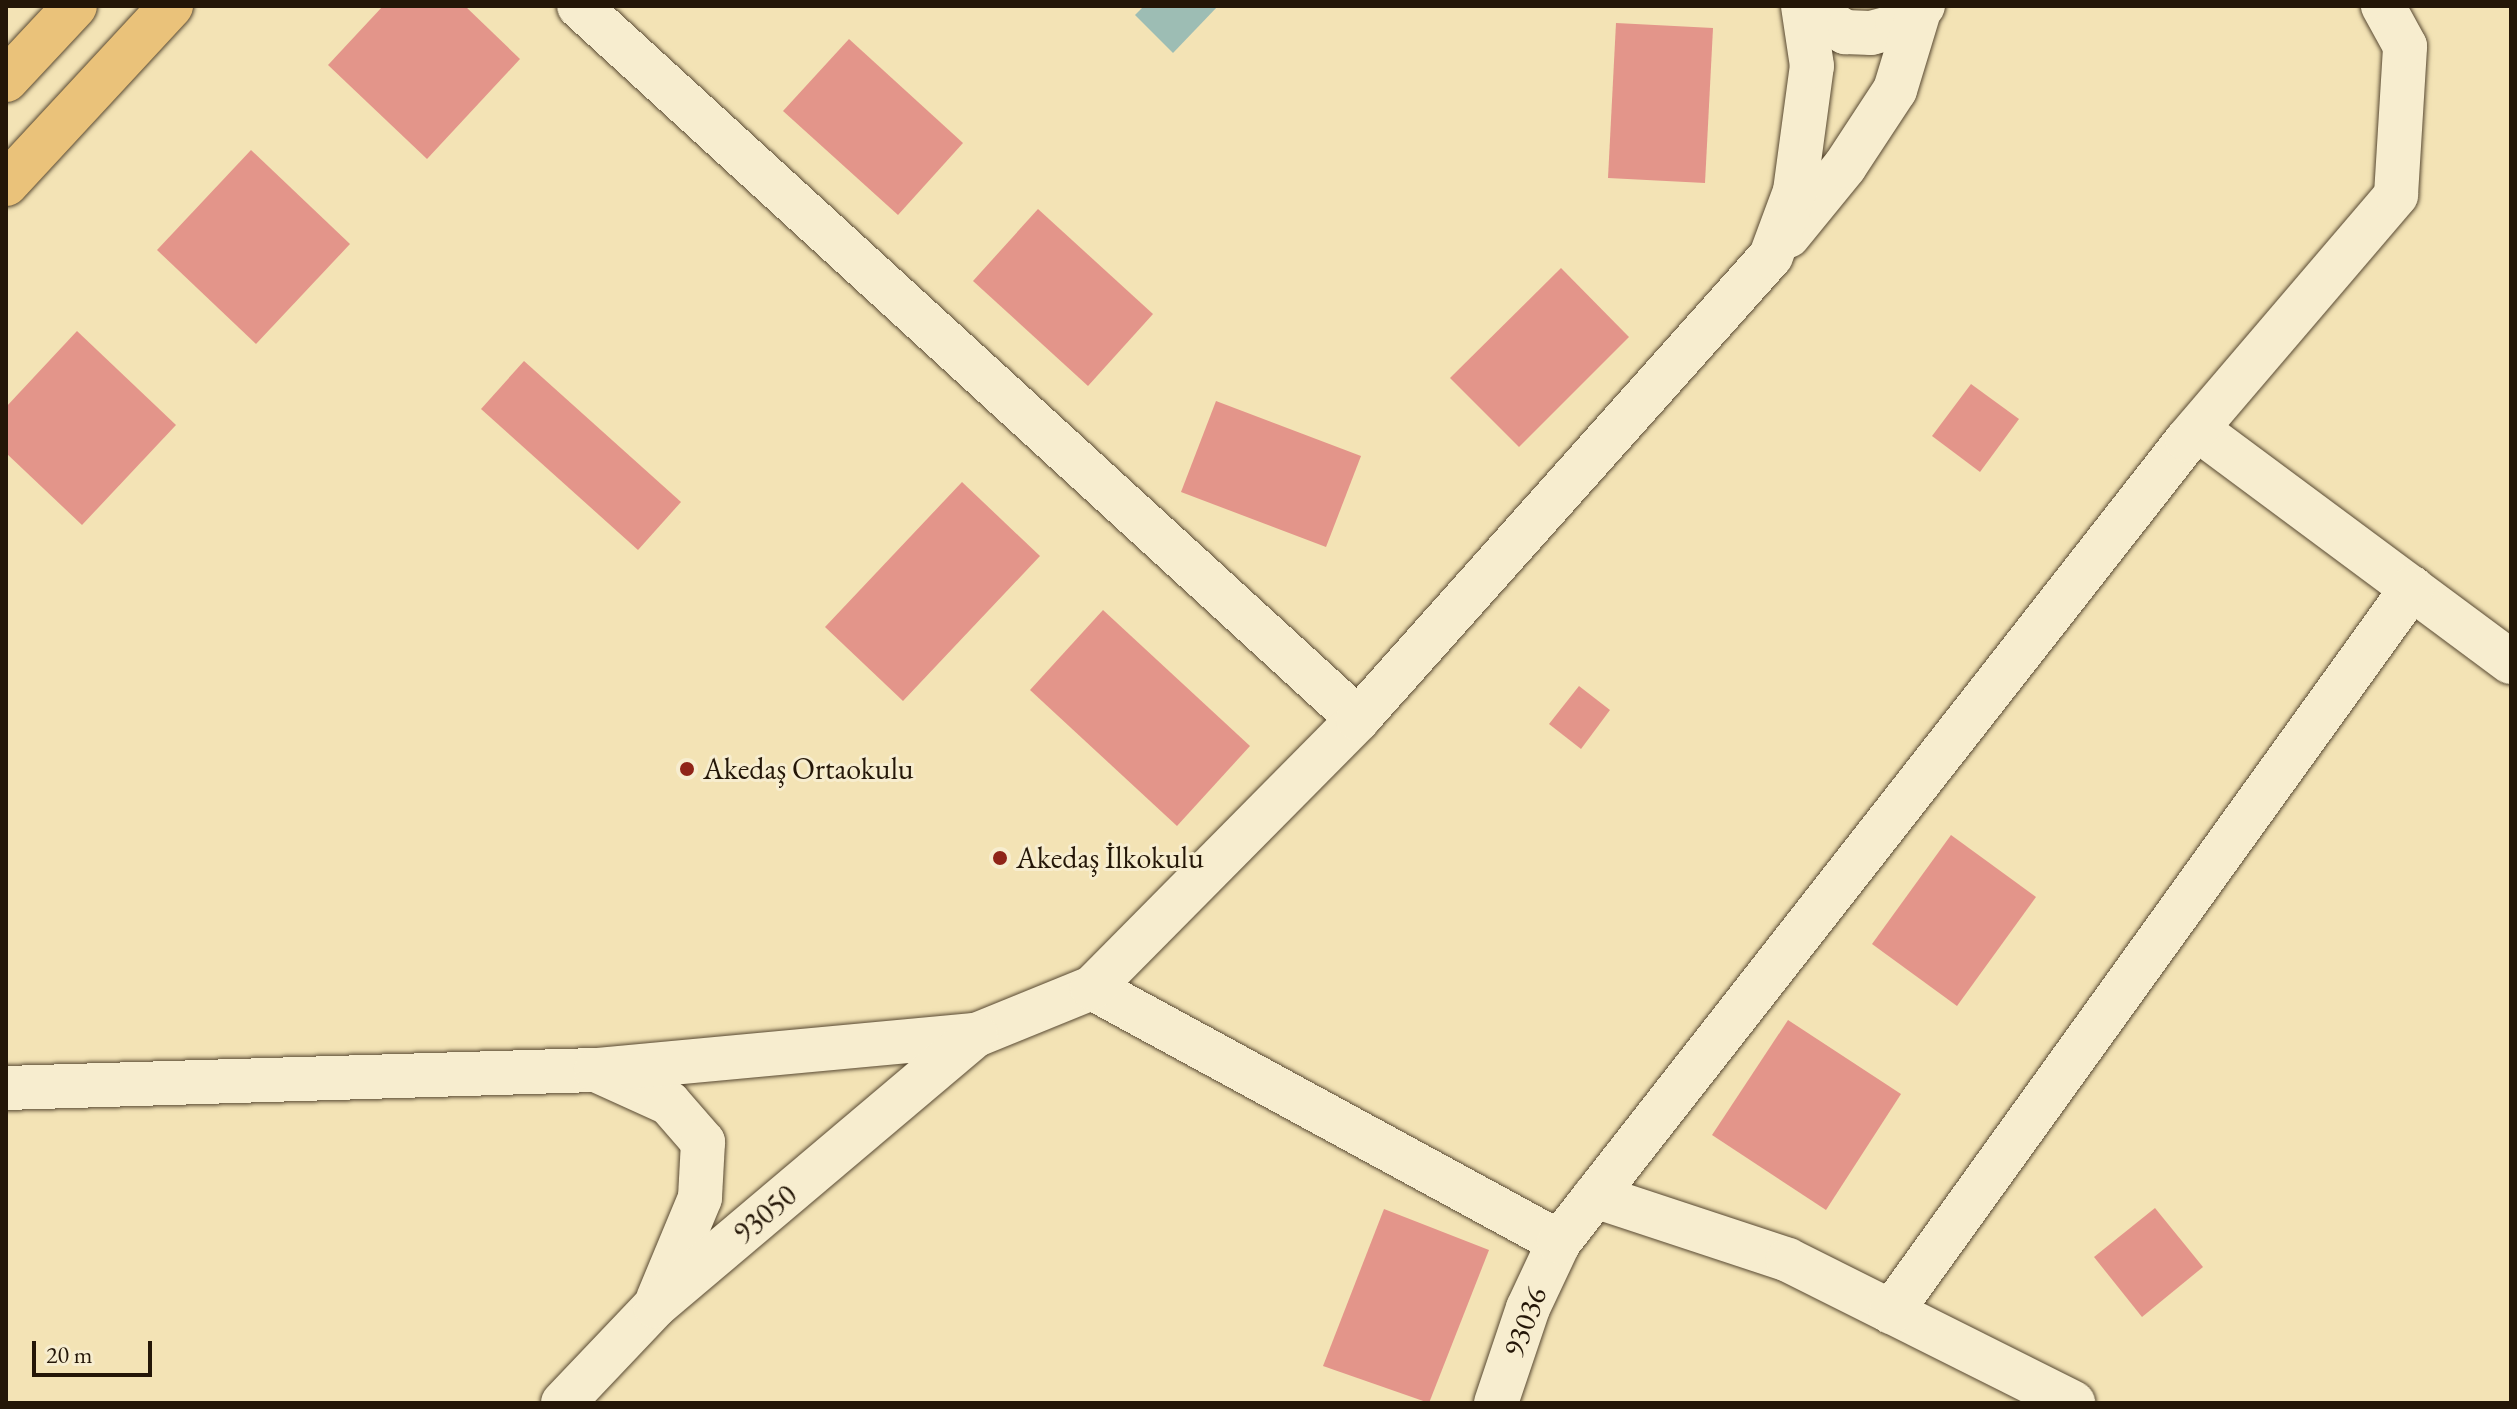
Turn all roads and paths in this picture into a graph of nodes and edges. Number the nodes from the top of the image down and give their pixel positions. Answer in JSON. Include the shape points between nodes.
{"nodes":[{"id":1,"x":75,"y":6,"type":"edge"},
{"id":2,"x":171,"y":6,"type":"edge"},
{"id":3,"x":579,"y":6,"type":"edge"},
{"id":4,"x":1804,"y":6,"type":"edge"},
{"id":5,"x":2383,"y":6,"type":"edge"},
{"id":6,"x":1921,"y":9,"type":"edge"},
{"id":7,"x":6,"y":80,"type":"edge"},
{"id":8,"x":6,"y":184,"type":"edge"},
{"id":9,"x":1771,"y":256,"type":"junction"},
{"id":10,"x":2197,"y":429,"type":"junction"},
{"id":11,"x":2412,"y":588,"type":"junction"},
{"id":12,"x":2511,"y":662,"type":"edge"},
{"id":13,"x":1358,"y":719,"type":"junction"},
{"id":14,"x":1092,"y":988,"type":"junction"},
{"id":15,"x":976,"y":1035,"type":"junction"},
{"id":16,"x":596,"y":1070,"type":"junction"},
{"id":17,"x":6,"y":1088,"type":"edge"},
{"id":18,"x":1595,"y":1196,"type":"junction"},
{"id":19,"x":1559,"y":1242,"type":"junction"},
{"id":20,"x":655,"y":1306,"type":"junction"},
{"id":21,"x":1891,"y":1312,"type":"junction"},
{"id":22,"x":563,"y":1403,"type":"edge"},
{"id":23,"x":1496,"y":1403,"type":"edge"},
{"id":24,"x":2073,"y":1403,"type":"edge"}],
"edges":[{"from":1,"to":7,"type":"main road"},
{"from":2,"to":8,"type":"main road"},
{"from":3,"to":13,"type":"street"},
{"from":4,"to":6,"type":"street","via":[[1845,32],[1871,33],[1897,26]]},
{"from":4,"to":9,"type":"street","via":[[1812,66],[1795,191]]},
{"from":5,"to":10,"type":"street","name":"93036","via":[[2405,46],[2396,195]]},
{"from":6,"to":9,"type":"street","via":[[1895,90],[1845,166]]},
{"from":9,"to":13,"type":"street"},
{"from":10,"to":11,"type":"street"},
{"from":10,"to":18,"type":"street","name":"93036"},
{"from":11,"to":12,"type":"street"},
{"from":11,"to":21,"type":"street"},
{"from":13,"to":14,"type":"street"},
{"from":14,"to":15,"type":"street"},
{"from":14,"to":19,"type":"street"},
{"from":15,"to":16,"type":"street"},
{"from":15,"to":20,"type":"street","name":"93050"},
{"from":16,"to":17,"type":"street"},
{"from":16,"to":20,"type":"street","via":[[669,1103],[703,1142],[700,1198]]},
{"from":18,"to":19,"type":"street","name":"93036"},
{"from":18,"to":21,"type":"street","via":[[1788,1260]]},
{"from":19,"to":23,"type":"street","name":"93036","via":[[1528,1308]]},
{"from":20,"to":22,"type":"street","name":"93050"},
{"from":21,"to":24,"type":"street"}]}
